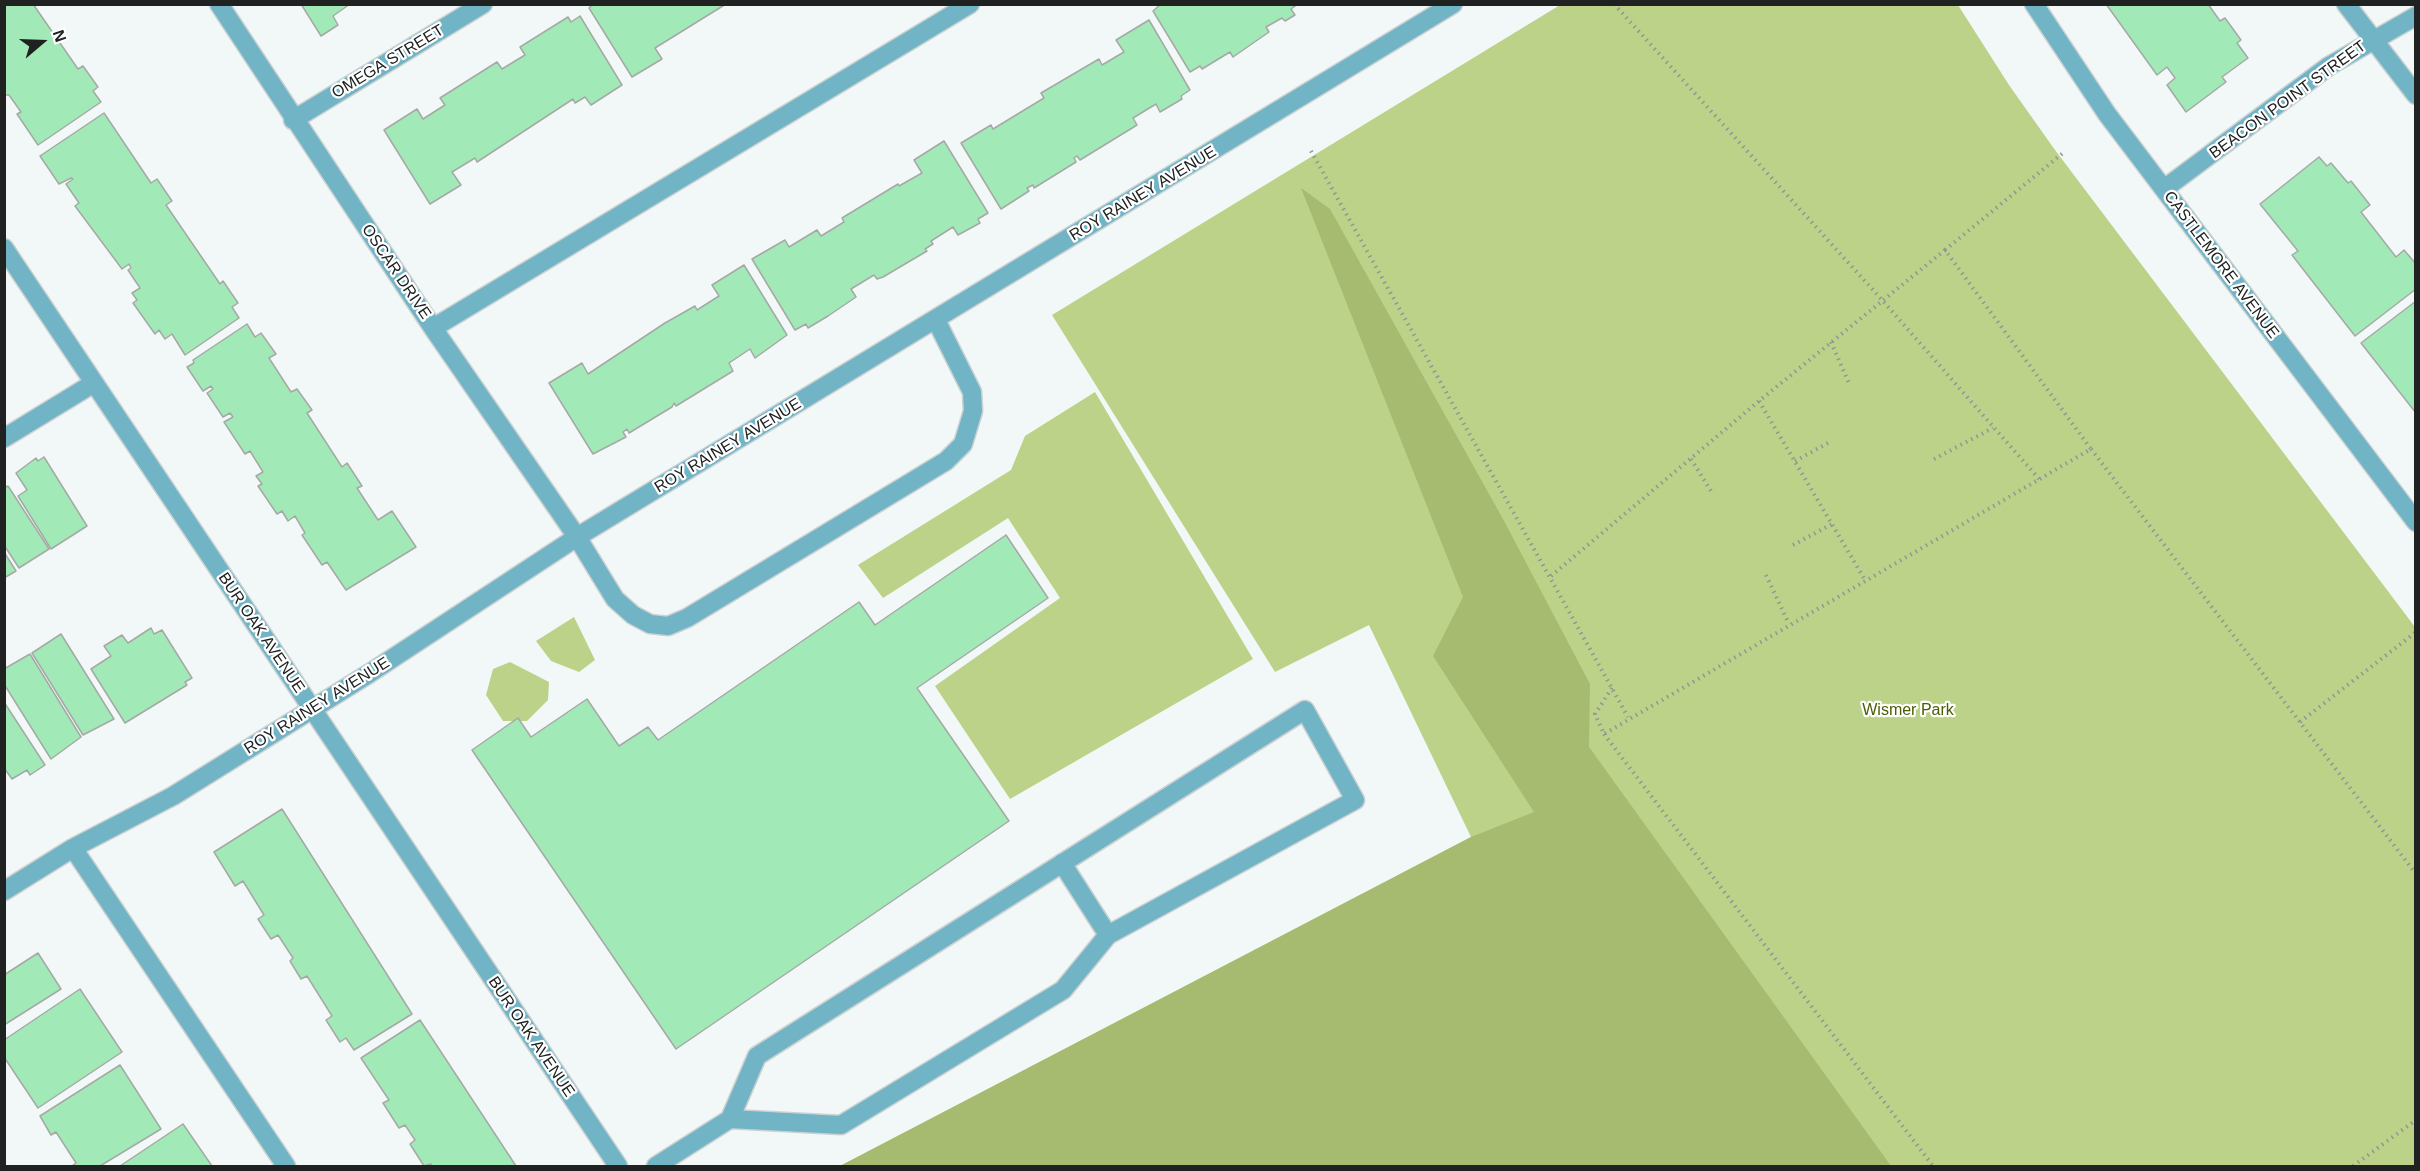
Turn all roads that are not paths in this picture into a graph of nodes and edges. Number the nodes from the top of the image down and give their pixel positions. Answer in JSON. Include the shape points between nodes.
{"nodes":[{"id":1,"x":219,"y":4,"type":"edge"},
{"id":2,"x":483,"y":4,"type":"edge"},
{"id":3,"x":970,"y":4,"type":"edge"},
{"id":4,"x":1453,"y":4,"type":"edge"},
{"id":5,"x":2034,"y":4,"type":"edge"},
{"id":6,"x":2346,"y":4,"type":"edge"},
{"id":7,"x":2415,"y":16,"type":"edge"},
{"id":8,"x":2373,"y":39,"type":"junction"},
{"id":9,"x":2415,"y":95,"type":"edge"},
{"id":10,"x":293,"y":120,"type":"junction"},
{"id":11,"x":2164,"y":189,"type":"junction"},
{"id":12,"x":4,"y":248,"type":"edge"},
{"id":13,"x":936,"y":320,"type":"junction"},
{"id":14,"x":433,"y":328,"type":"junction"},
{"id":15,"x":94,"y":383,"type":"junction"},
{"id":16,"x":4,"y":438,"type":"edge"},
{"id":17,"x":2415,"y":522,"type":"edge"},
{"id":18,"x":577,"y":537,"type":"junction"},
{"id":19,"x":312,"y":710,"type":"junction"},
{"id":20,"x":73,"y":848,"type":"junction"},
{"id":21,"x":1062,"y":863,"type":"junction"},
{"id":22,"x":4,"y":891,"type":"edge"},
{"id":23,"x":1108,"y":935,"type":"junction"},
{"id":24,"x":730,"y":1119,"type":"junction"},
{"id":25,"x":286,"y":1167,"type":"edge"},
{"id":26,"x":618,"y":1167,"type":"edge"},
{"id":27,"x":656,"y":1167,"type":"edge"}],
"edges":[{"from":1,"to":10,"type":"street","name":"OSCAR DRIVE"},
{"from":2,"to":10,"type":"street","name":"OMEGA STREET"},
{"from":3,"to":14,"type":"street"},
{"from":4,"to":13,"type":"street","name":"ROY RAINEY AVENUE"},
{"from":5,"to":11,"type":"street","name":"CASTLEMORE AVENUE"},
{"from":6,"to":8,"type":"street"},
{"from":7,"to":8,"type":"street","name":"BEACON POINT STREET"},
{"from":8,"to":9,"type":"street"},
{"from":8,"to":11,"type":"street","name":"BEACON POINT STREET","via":[[2329,66]]},
{"from":10,"to":14,"type":"street","name":"OSCAR DRIVE"},
{"from":11,"to":17,"type":"street","name":"CASTLEMORE AVENUE"},
{"from":12,"to":15,"type":"street","name":"BUR OAK AVENUE"},
{"from":13,"to":18,"type":"street","name":"ROY RAINEY AVENUE"},
{"from":13,"to":18,"type":"street","name":"OSCAR DRIVE","via":[[972,392],[973,411],[963,444],[946,461],[697,612],[668,626],[650,624],[633,615],[615,599]]},
{"from":14,"to":18,"type":"street","name":"OSCAR DRIVE"},
{"from":15,"to":16,"type":"street"},
{"from":15,"to":19,"type":"street","name":"BUR OAK AVENUE"},
{"from":18,"to":19,"type":"street","name":"ROY RAINEY AVENUE"},
{"from":19,"to":20,"type":"street","name":"ROY RAINEY AVENUE","via":[[173,796]]},
{"from":19,"to":26,"type":"street","name":"BUR OAK AVENUE"},
{"from":20,"to":22,"type":"street","name":"ROY RAINEY AVENUE"},
{"from":20,"to":25,"type":"street"},
{"from":21,"to":23,"type":"street"},
{"from":21,"to":23,"type":"street","via":[[1305,710],[1354,800]]},
{"from":21,"to":24,"type":"street","via":[[757,1056]]},
{"from":23,"to":24,"type":"street","via":[[1063,990],[841,1125]]},
{"from":24,"to":27,"type":"street"}]}
